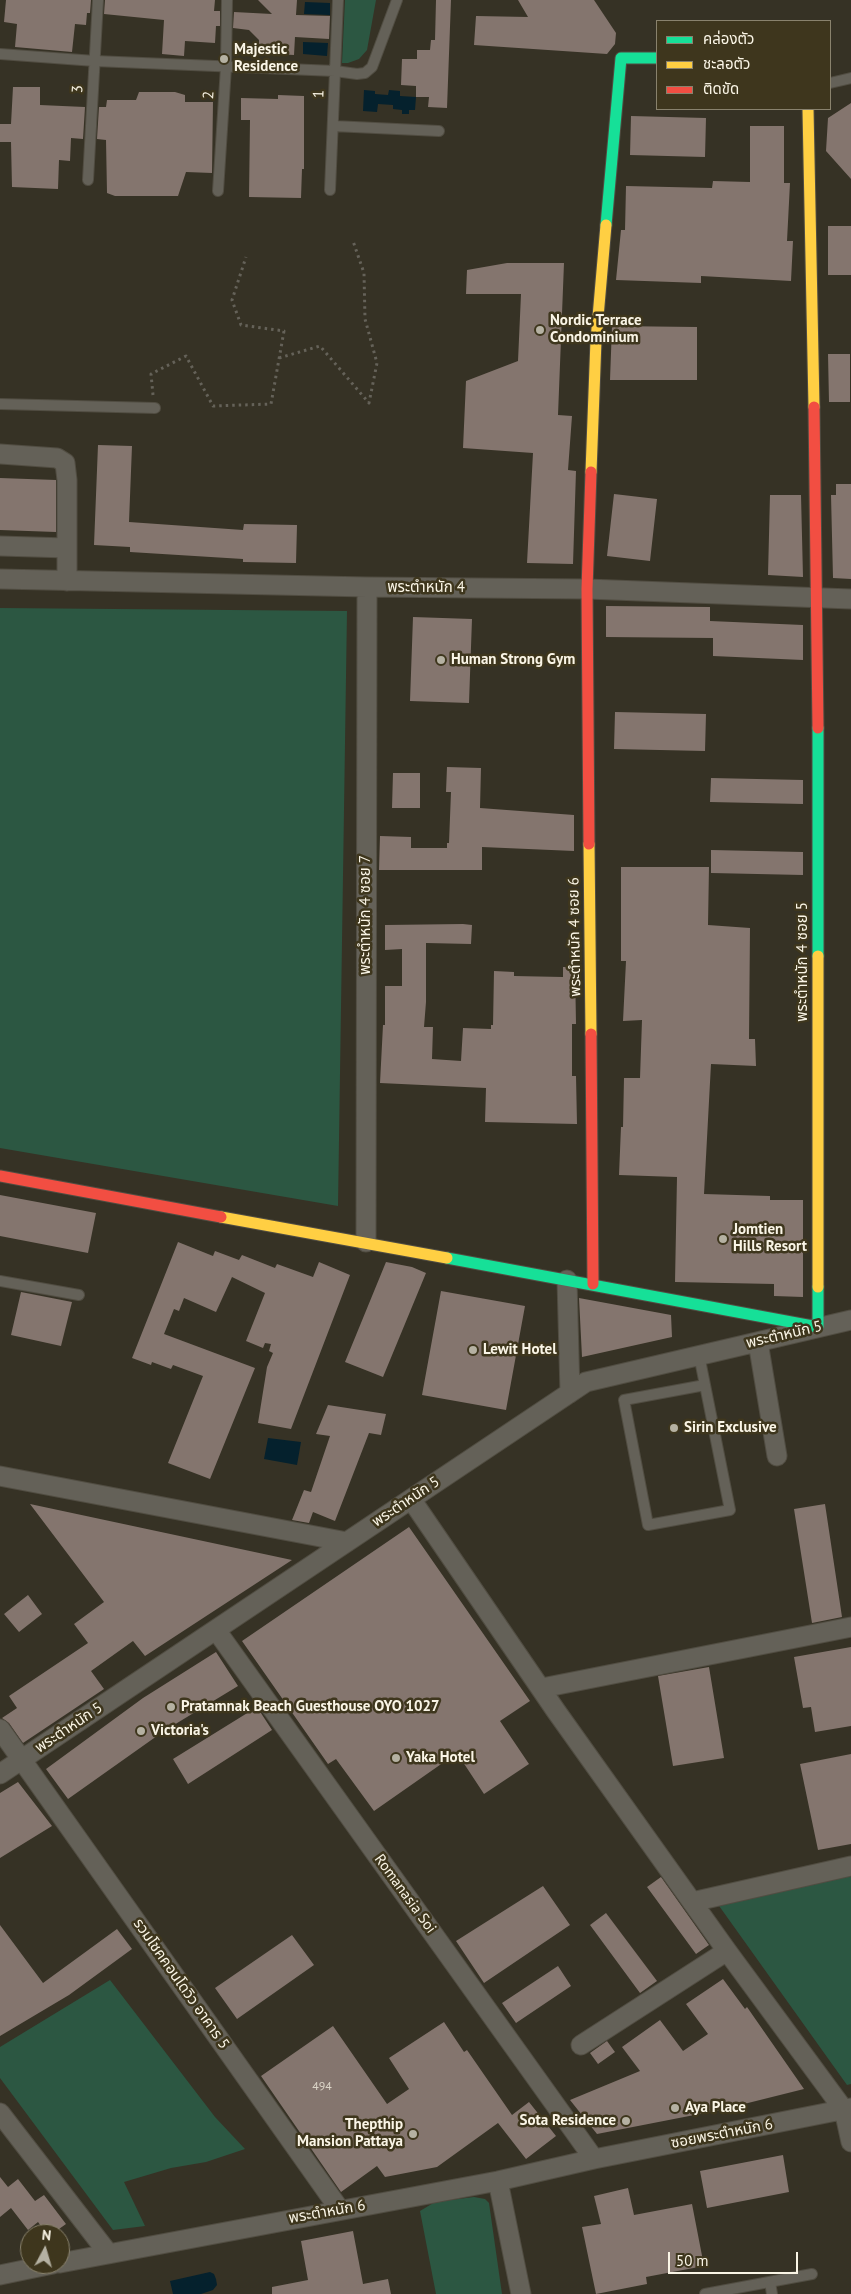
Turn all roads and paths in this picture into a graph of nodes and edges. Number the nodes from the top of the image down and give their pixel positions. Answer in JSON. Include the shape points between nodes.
{"nodes":[{"id":1,"x":98,"y":0,"type":"edge"},
{"id":2,"x":227,"y":0,"type":"edge"},
{"id":3,"x":338,"y":0,"type":"edge"},
{"id":4,"x":397,"y":0,"type":"edge"},
{"id":5,"x":0,"y":54,"type":"edge"},
{"id":6,"x":656,"y":58,"type":"edge"},
{"id":7,"x":95,"y":61,"type":"junction"},
{"id":8,"x":226,"y":67,"type":"junction"},
{"id":9,"x":335,"y":71,"type":"junction"},
{"id":10,"x":851,"y":78,"type":"edge"},
{"id":11,"x":831,"y":84,"type":"edge"},
{"id":12,"x":808,"y":110,"type":"edge"},
{"id":13,"x":333,"y":126,"type":"junction"},
{"id":14,"x":439,"y":131,"type":"dead end"},
{"id":15,"x":88,"y":180,"type":"dead end"},
{"id":16,"x":330,"y":190,"type":"dead end"},
{"id":17,"x":218,"y":191,"type":"dead end"},
{"id":18,"x":353,"y":241,"type":"dead end"},
{"id":19,"x":246,"y":257,"type":"dead end"},
{"id":20,"x":280,"y":358,"type":"junction"},
{"id":21,"x":0,"y":404,"type":"edge"},
{"id":22,"x":155,"y":408,"type":"joint"},
{"id":23,"x":0,"y":454,"type":"edge"},
{"id":24,"x":0,"y":546,"type":"edge"},
{"id":25,"x":67,"y":548,"type":"junction"},
{"id":26,"x":0,"y":579,"type":"edge"},
{"id":27,"x":67,"y":580,"type":"junction"},
{"id":28,"x":367,"y":588,"type":"junction"},
{"id":29,"x":587,"y":589,"type":"junction"},
{"id":30,"x":818,"y":598,"type":"junction"},
{"id":31,"x":851,"y":599,"type":"edge"},
{"id":32,"x":0,"y":1176,"type":"edge"},
{"id":33,"x":366,"y":1242,"type":"junction"},
{"id":34,"x":567,"y":1280,"type":"junction"},
{"id":35,"x":0,"y":1281,"type":"edge"},
{"id":36,"x":593,"y":1284,"type":"junction"},
{"id":37,"x":79,"y":1294,"type":"dead end"},
{"id":38,"x":851,"y":1320,"type":"edge"},
{"id":39,"x":818,"y":1327,"type":"junction"},
{"id":40,"x":758,"y":1342,"type":"junction"},
{"id":41,"x":699,"y":1355,"type":"junction"},
{"id":42,"x":706,"y":1385,"type":"junction"},
{"id":43,"x":570,"y":1393,"type":"junction"},
{"id":44,"x":777,"y":1456,"type":"dead end"},
{"id":45,"x":0,"y":1476,"type":"edge"},
{"id":46,"x":412,"y":1499,"type":"junction"},
{"id":47,"x":347,"y":1542,"type":"junction"},
{"id":48,"x":851,"y":1627,"type":"edge"},
{"id":49,"x":216,"y":1630,"type":"junction"},
{"id":50,"x":542,"y":1688,"type":"junction"},
{"id":51,"x":0,"y":1730,"type":"edge"},
{"id":52,"x":22,"y":1759,"type":"junction"},
{"id":53,"x":0,"y":1774,"type":"edge"},
{"id":54,"x":851,"y":1866,"type":"edge"},
{"id":55,"x":692,"y":1902,"type":"junction"},
{"id":56,"x":727,"y":1951,"type":"junction"},
{"id":57,"x":581,"y":2045,"type":"dead end"},
{"id":58,"x":848,"y":2109,"type":"edge"},
{"id":59,"x":0,"y":2113,"type":"edge"},
{"id":60,"x":851,"y":2142,"type":"edge"},
{"id":61,"x":594,"y":2158,"type":"junction"},
{"id":62,"x":498,"y":2181,"type":"junction"},
{"id":63,"x":340,"y":2210,"type":"junction"},
{"id":64,"x":108,"y":2253,"type":"junction"},
{"id":65,"x":70,"y":2260,"type":"edge"},
{"id":66,"x":20,"y":2270,"type":"edge"},
{"id":67,"x":0,"y":2274,"type":"edge"},
{"id":68,"x":812,"y":2274,"type":"dead end"},
{"id":69,"x":770,"y":2282,"type":"junction"},
{"id":70,"x":521,"y":2294,"type":"edge"},
{"id":71,"x":709,"y":2294,"type":"edge"},
{"id":72,"x":772,"y":2294,"type":"edge"}],
"edges":[{"from":1,"to":7,"type":"lane","name":"3"},
{"from":2,"to":8,"type":"lane","name":"2"},
{"from":3,"to":9,"type":"lane","name":"1"},
{"from":4,"to":9,"type":"lane","via":[[372,67],[357,74]]},
{"from":5,"to":7,"type":"lane"},
{"from":6,"to":29,"type":"street","name":"พระตำหนัก 4 ซอย 6","via":[[621,58],[596,340]]},
{"from":7,"to":8,"type":"lane"},
{"from":7,"to":15,"type":"lane","name":"3"},
{"from":8,"to":9,"type":"lane"},
{"from":8,"to":17,"type":"lane","name":"2"},
{"from":9,"to":13,"type":"lane","name":"1"},
{"from":10,"to":11,"type":"lane"},
{"from":12,"to":30,"type":"street","name":"พระตำหนัก 4 ซอย 5"},
{"from":13,"to":14,"type":"lane"},
{"from":13,"to":16,"type":"lane","name":"1"},
{"from":18,"to":20,"type":"path","via":[[364,273],[366,320],[377,363],[369,403],[320,346]]},
{"from":19,"to":20,"type":"path","via":[[232,300],[241,326],[284,331]]},
{"from":20,"to":22,"type":"path","via":[[271,404],[213,406],[186,356],[151,374]]},
{"from":21,"to":22,"type":"lane"},
{"from":23,"to":25,"type":"street","via":[[57,458],[65,463]]},
{"from":24,"to":25,"type":"street"},
{"from":25,"to":27,"type":"street"},
{"from":26,"to":27,"type":"street","name":"พระตำหนัก 4"},
{"from":27,"to":28,"type":"street","name":"พระตำหนัก 4"},
{"from":28,"to":29,"type":"street","name":"พระตำหนัก 4"},
{"from":28,"to":33,"type":"street","name":"พระตำหนัก 4 ซอย 7"},
{"from":29,"to":30,"type":"street","name":"พระตำหนัก 4"},
{"from":29,"to":36,"type":"street","name":"พระตำหนัก 4 ซอย 6"},
{"from":30,"to":31,"type":"street","name":"พระตำหนัก 4"},
{"from":30,"to":39,"type":"street","name":"พระตำหนัก 4 ซอย 5"},
{"from":32,"to":33,"type":"street"},
{"from":33,"to":34,"type":"street"},
{"from":34,"to":36,"type":"street"},
{"from":34,"to":43,"type":"street"},
{"from":35,"to":37,"type":"lane"},
{"from":36,"to":39,"type":"street"},
{"from":38,"to":39,"type":"street","name":"พระตำหนัก 5"},
{"from":39,"to":40,"type":"street","name":"พระตำหนัก 5"},
{"from":40,"to":41,"type":"street","name":"พระตำหนัก 5"},
{"from":40,"to":44,"type":"street"},
{"from":41,"to":42,"type":"lane"},
{"from":41,"to":43,"type":"street","name":"พระตำหนัก 5","via":[[586,1382]]},
{"from":42,"to":42,"type":"lane","via":[[730,1510],[648,1525],[624,1400]]},
{"from":43,"to":46,"type":"street","name":"พระตำหนัก 5"},
{"from":45,"to":47,"type":"street"},
{"from":46,"to":47,"type":"street","name":"พระตำหนัก 5"},
{"from":46,"to":50,"type":"street"},
{"from":47,"to":49,"type":"street","name":"พระตำหนัก 5"},
{"from":48,"to":50,"type":"street"},
{"from":49,"to":52,"type":"street","name":"พระตำหนัก 5"},
{"from":49,"to":61,"type":"street","name":"Romanasia Soi"},
{"from":50,"to":55,"type":"street"},
{"from":51,"to":52,"type":"street","name":"รวมโชคคอนโดวิว อาคาร 5"},
{"from":52,"to":53,"type":"street","name":"พระตำหนัก 5"},
{"from":52,"to":63,"type":"street","name":"รวมโชคคอนโดวิว อาคาร 5"},
{"from":54,"to":55,"type":"street"},
{"from":55,"to":56,"type":"street"},
{"from":56,"to":57,"type":"street"},
{"from":56,"to":58,"type":"street"},
{"from":58,"to":60,"type":"street"},
{"from":58,"to":61,"type":"street","name":"ซอยพระตำหนัก 6"},
{"from":59,"to":64,"type":"street"},
{"from":61,"to":62,"type":"street","name":"พระตำหนัก 6"},
{"from":62,"to":63,"type":"street","name":"พระตำหนัก 6"},
{"from":62,"to":70,"type":"street"},
{"from":63,"to":64,"type":"street","name":"พระตำหนัก 6"},
{"from":64,"to":65,"type":"street","name":"พระตำหนัก 6"},
{"from":66,"to":67,"type":"street"},
{"from":68,"to":69,"type":"lane"},
{"from":69,"to":71,"type":"lane"},
{"from":69,"to":72,"type":"lane"}]}
